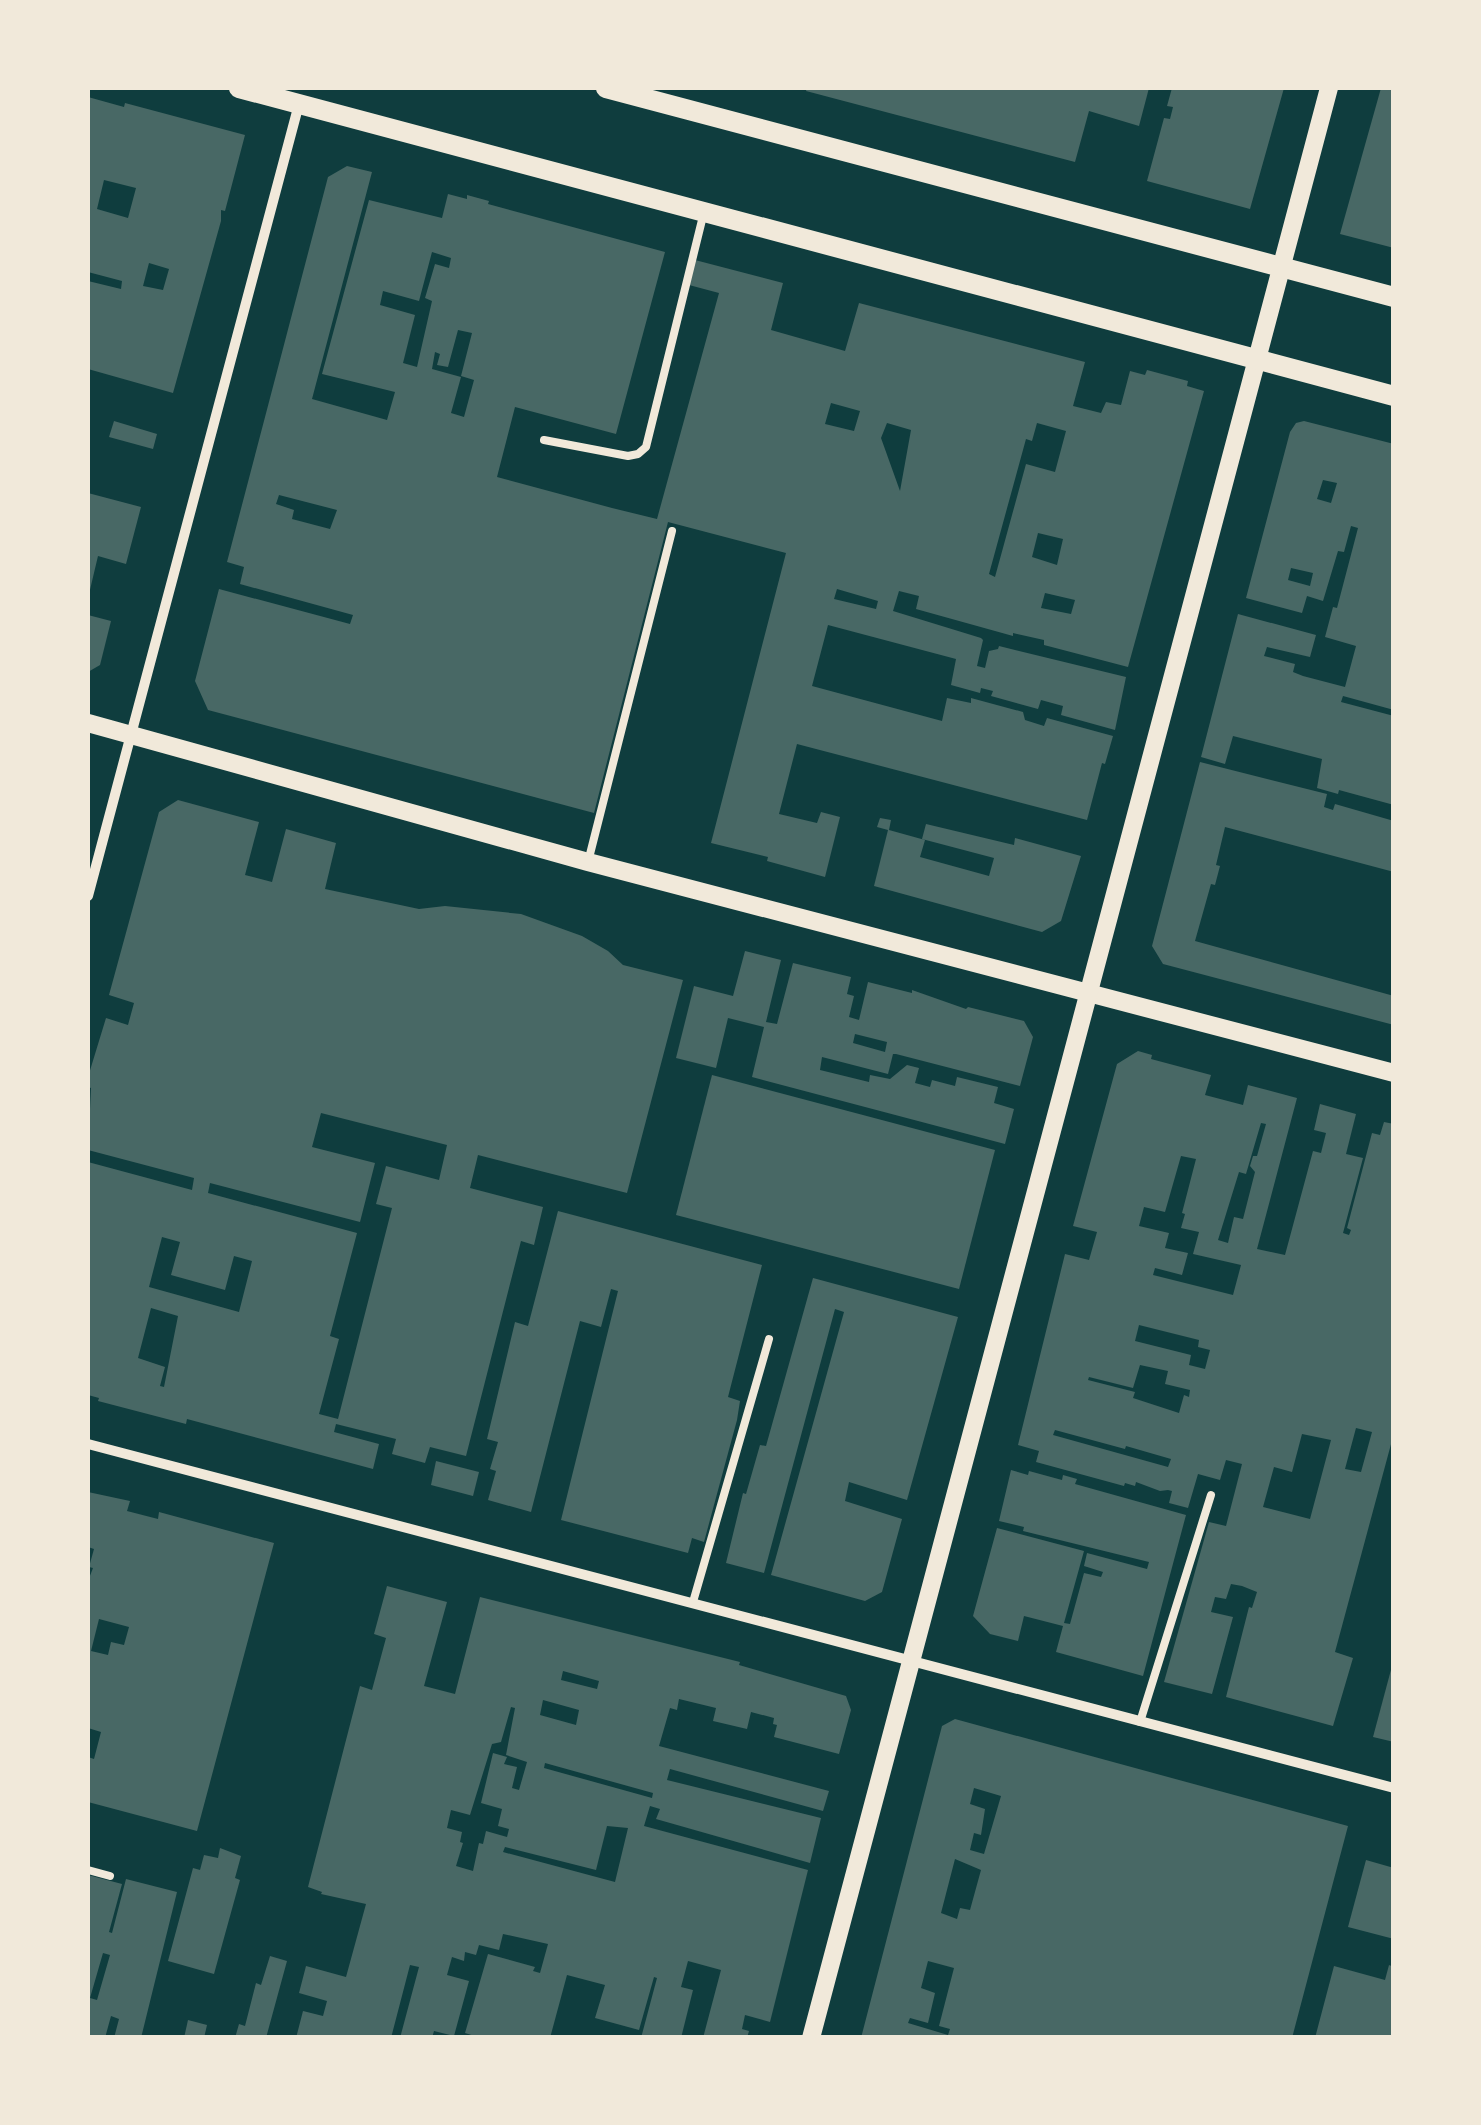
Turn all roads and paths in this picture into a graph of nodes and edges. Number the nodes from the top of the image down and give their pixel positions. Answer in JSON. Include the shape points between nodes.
{"nodes":[{"id":1,"x":239,"y":88,"type":"edge"},
{"id":2,"x":606,"y":88,"type":"edge"},
{"id":3,"x":1329,"y":88,"type":"edge"},
{"id":4,"x":655,"y":94,"type":"edge"},
{"id":5,"x":299,"y":104,"type":"junction"},
{"id":6,"x":704,"y":212,"type":"junction"},
{"id":7,"x":1282,"y":267,"type":"junction"},
{"id":8,"x":1394,"y":297,"type":"edge"},
{"id":9,"x":1257,"y":359,"type":"junction"},
{"id":10,"x":1394,"y":396,"type":"edge"},
{"id":11,"x":544,"y":440,"type":"dead end"},
{"id":12,"x":672,"y":531,"type":"dead end"},
{"id":13,"x":88,"y":723,"type":"edge"},
{"id":14,"x":130,"y":734,"type":"junction"},
{"id":15,"x":588,"y":862,"type":"junction"},
{"id":16,"x":88,"y":896,"type":"edge"},
{"id":17,"x":1090,"y":993,"type":"junction"},
{"id":18,"x":1394,"y":1073,"type":"edge"},
{"id":19,"x":770,"y":1338,"type":"dead end"},
{"id":20,"x":88,"y":1444,"type":"edge"},
{"id":21,"x":1212,"y":1494,"type":"dead end"},
{"id":22,"x":692,"y":1602,"type":"junction"},
{"id":23,"x":914,"y":1660,"type":"junction"},
{"id":24,"x":1140,"y":1722,"type":"junction"},
{"id":25,"x":1394,"y":1788,"type":"edge"},
{"id":26,"x":88,"y":1870,"type":"edge"},
{"id":27,"x":110,"y":1876,"type":"dead end"},
{"id":28,"x":811,"y":2038,"type":"edge"}],
"edges":[{"from":1,"to":5,"type":"main road"},
{"from":2,"to":4,"type":"main road"},
{"from":3,"to":7,"type":"street"},
{"from":4,"to":7,"type":"main road"},
{"from":5,"to":6,"type":"main road"},
{"from":5,"to":14,"type":"street"},
{"from":6,"to":9,"type":"main road"},
{"from":6,"to":11,"type":"lane","via":[[646,447],[628,456]]},
{"from":7,"to":8,"type":"main road"},
{"from":7,"to":9,"type":"street"},
{"from":9,"to":10,"type":"main road"},
{"from":9,"to":17,"type":"street"},
{"from":12,"to":15,"type":"lane"},
{"from":13,"to":14,"type":"street"},
{"from":14,"to":15,"type":"street"},
{"from":14,"to":16,"type":"street"},
{"from":15,"to":17,"type":"street"},
{"from":17,"to":18,"type":"street"},
{"from":17,"to":23,"type":"street"},
{"from":19,"to":22,"type":"lane"},
{"from":20,"to":22,"type":"street"},
{"from":21,"to":24,"type":"lane"},
{"from":22,"to":23,"type":"street"},
{"from":23,"to":24,"type":"street"},
{"from":23,"to":28,"type":"street"},
{"from":24,"to":25,"type":"street"},
{"from":26,"to":27,"type":"lane"}]}
